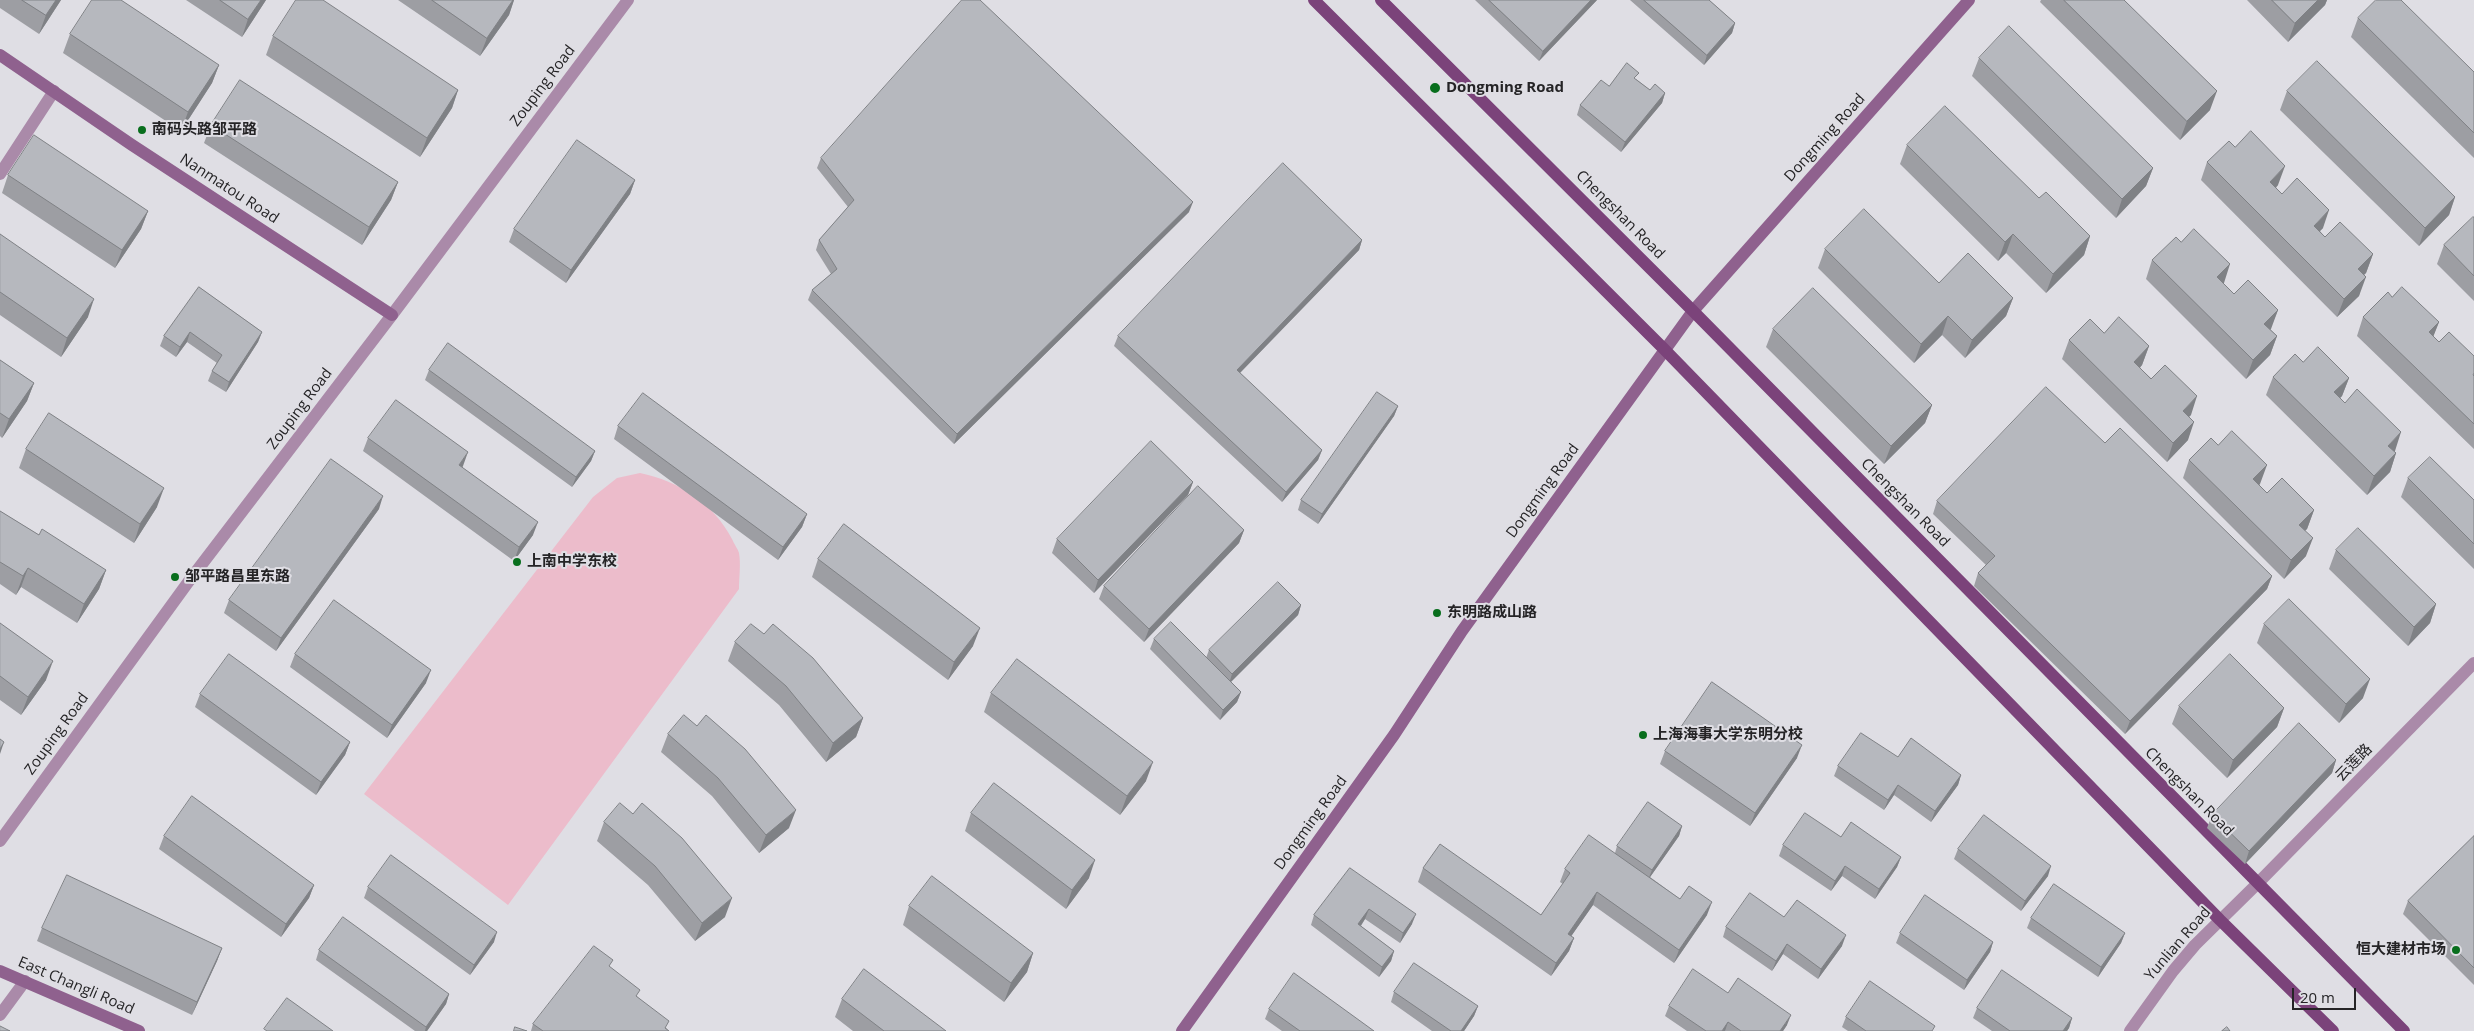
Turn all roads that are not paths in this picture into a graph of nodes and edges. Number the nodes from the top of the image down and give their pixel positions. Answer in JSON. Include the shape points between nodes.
{"nodes":[{"id":1,"x":628,"y":0,"type":"edge"},
{"id":2,"x":1314,"y":0,"type":"edge"},
{"id":3,"x":1381,"y":0,"type":"edge"},
{"id":4,"x":1969,"y":0,"type":"edge"},
{"id":5,"x":0,"y":56,"type":"edge"},
{"id":6,"x":54,"y":91,"type":"junction"},
{"id":7,"x":0,"y":174,"type":"edge"},
{"id":8,"x":1693,"y":311,"type":"junction"},
{"id":9,"x":392,"y":315,"type":"junction"},
{"id":10,"x":1664,"y":349,"type":"junction"},
{"id":11,"x":2474,"y":663,"type":"edge"},
{"id":12,"x":0,"y":841,"type":"edge"},
{"id":13,"x":2257,"y":884,"type":"junction"},
{"id":14,"x":2220,"y":920,"type":"junction"},
{"id":15,"x":0,"y":970,"type":"edge"},
{"id":16,"x":25,"y":981,"type":"junction"},
{"id":17,"x":0,"y":1015,"type":"edge"},
{"id":18,"x":139,"y":1031,"type":"edge"},
{"id":19,"x":1182,"y":1031,"type":"edge"},
{"id":20,"x":2130,"y":1031,"type":"edge"},
{"id":21,"x":2333,"y":1031,"type":"edge"},
{"id":22,"x":2404,"y":1031,"type":"edge"}],
"edges":[{"from":1,"to":9,"type":"street","name":"Zouping Road"},
{"from":2,"to":10,"type":"main road"},
{"from":3,"to":8,"type":"main road","name":"Chengshan Road"},
{"from":4,"to":8,"type":"main road","name":"Dongming Road"},
{"from":5,"to":6,"type":"main road","name":"Nanmatou Road"},
{"from":6,"to":7,"type":"street"},
{"from":6,"to":9,"type":"main road","name":"Nanmatou Road"},
{"from":8,"to":10,"type":"main road","name":"Dongming Road"},
{"from":8,"to":13,"type":"main road","name":"Chengshan Road"},
{"from":9,"to":12,"type":"street","name":"Zouping Road","via":[[189,581]]},
{"from":10,"to":14,"type":"main road"},
{"from":10,"to":19,"type":"main road","name":"Dongming Road"},
{"from":11,"to":13,"type":"street","name":"云莲路"},
{"from":13,"to":14,"type":"street","name":"Yunlian Road"},
{"from":13,"to":22,"type":"main road","name":"Chengshan Road"},
{"from":14,"to":20,"type":"street","name":"Yunlian Road","via":[[2173,971]]},
{"from":14,"to":21,"type":"main road"},
{"from":15,"to":16,"type":"main road","name":"East Changli Road"},
{"from":16,"to":17,"type":"street"},
{"from":16,"to":18,"type":"main road","name":"East Changli Road"}]}
